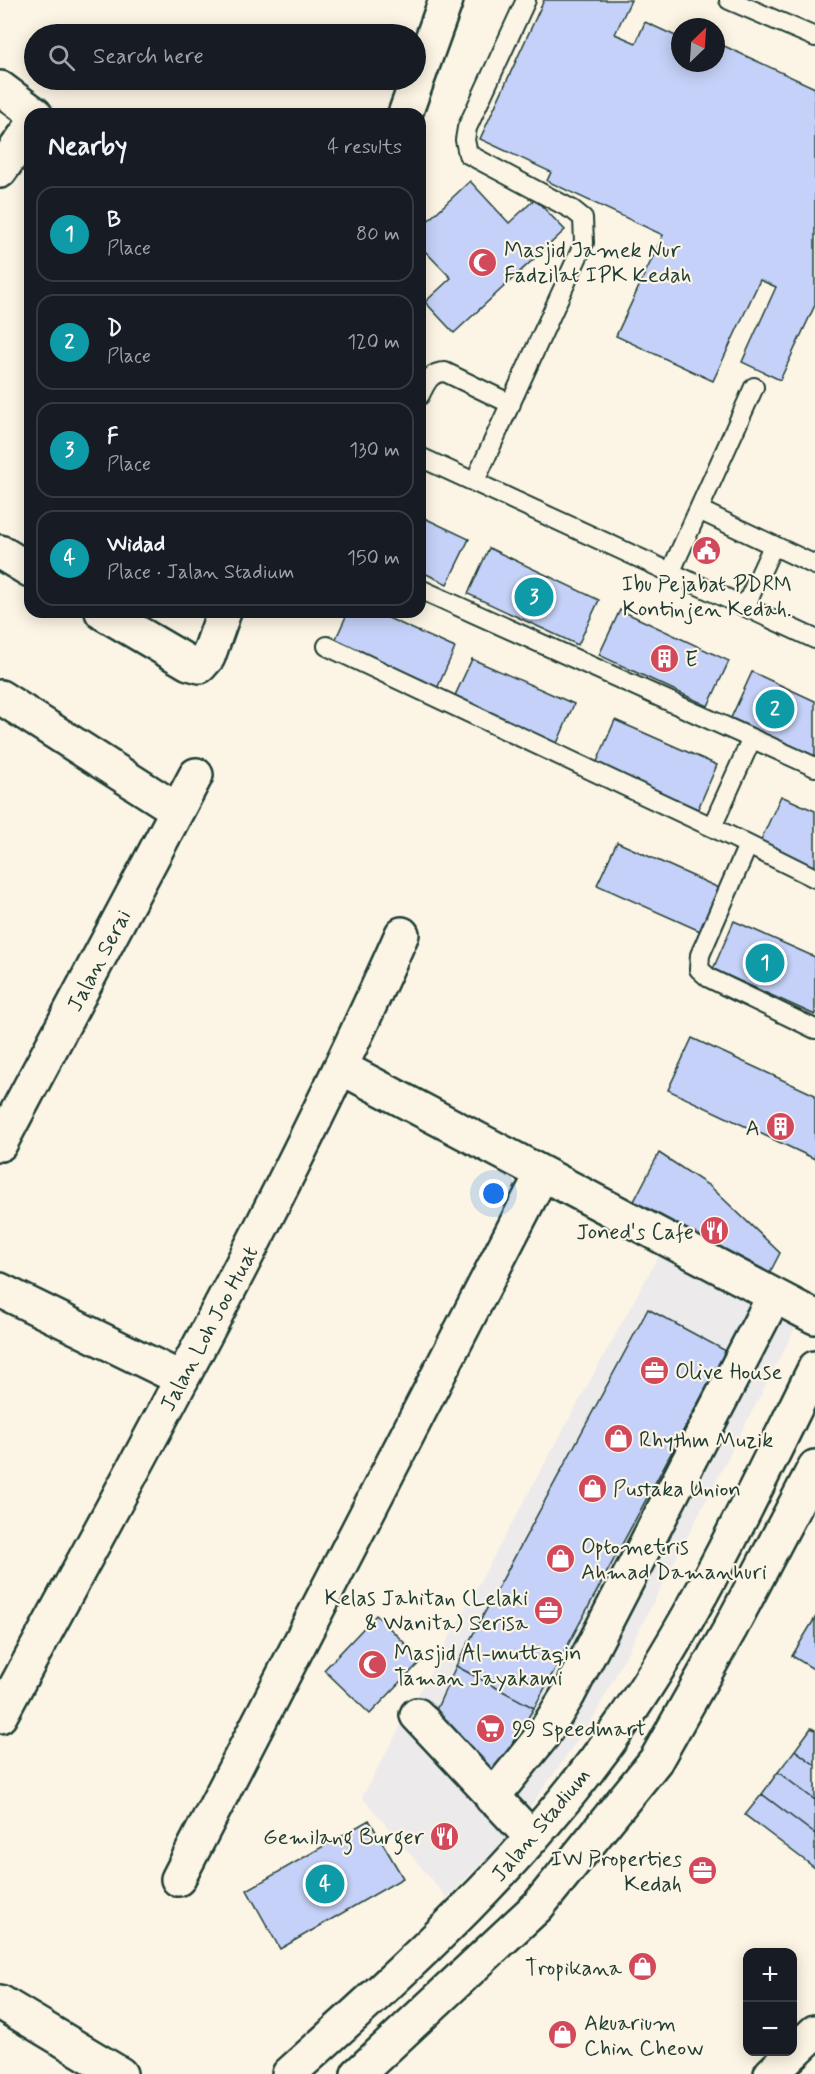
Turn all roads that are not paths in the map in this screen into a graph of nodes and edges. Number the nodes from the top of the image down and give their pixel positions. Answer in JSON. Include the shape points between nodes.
{"nodes":[{"id":1,"x":446,"y":0,"type":"edge"},
{"id":2,"x":526,"y":0,"type":"edge"},
{"id":3,"x":729,"y":0,"type":"edge"},
{"id":4,"x":815,"y":37,"type":"edge"},
{"id":5,"x":426,"y":56,"type":"edge"},
{"id":6,"x":0,"y":88,"type":"edge"},
{"id":7,"x":414,"y":90,"type":"edge"},
{"id":8,"x":28,"y":108,"type":"edge"},
{"id":9,"x":407,"y":108,"type":"edge"},
{"id":10,"x":24,"y":137,"type":"edge"},
{"id":11,"x":0,"y":171,"type":"edge"},
{"id":12,"x":426,"y":384,"type":"edge"},
{"id":13,"x":754,"y":387,"type":"dead end"},
{"id":14,"x":510,"y":404,"type":"junction"},
{"id":15,"x":426,"y":460,"type":"edge"},
{"id":16,"x":475,"y":481,"type":"junction"},
{"id":17,"x":699,"y":510,"type":"junction"},
{"id":18,"x":773,"y":546,"type":"junction"},
{"id":19,"x":0,"y":552,"type":"edge"},
{"id":20,"x":815,"y":565,"type":"edge"},
{"id":21,"x":24,"y":566,"type":"edge"},
{"id":22,"x":671,"y":571,"type":"junction"},
{"id":23,"x":426,"y":592,"type":"edge"},
{"id":24,"x":745,"y":607,"type":"junction"},
{"id":25,"x":112,"y":618,"type":"edge"},
{"id":26,"x":222,"y":618,"type":"edge"},
{"id":27,"x":815,"y":639,"type":"edge"},
{"id":28,"x":327,"y":646,"type":"dead end"},
{"id":29,"x":0,"y":697,"type":"edge"},
{"id":30,"x":752,"y":738,"type":"junction"},
{"id":31,"x":815,"y":767,"type":"edge"},
{"id":32,"x":196,"y":775,"type":"dead end"},
{"id":33,"x":177,"y":810,"type":"junction"},
{"id":34,"x":712,"y":827,"type":"junction"},
{"id":35,"x":748,"y":845,"type":"junction"},
{"id":36,"x":815,"y":878,"type":"edge"},
{"id":37,"x":402,"y":934,"type":"dead end"},
{"id":38,"x":815,"y":1029,"type":"edge"},
{"id":39,"x":342,"y":1068,"type":"junction"},
{"id":40,"x":2,"y":1136,"type":"edge"},
{"id":41,"x":542,"y":1174,"type":"junction"},
{"id":42,"x":0,"y":1290,"type":"edge"},
{"id":43,"x":774,"y":1296,"type":"junction"},
{"id":44,"x":815,"y":1317,"type":"edge"},
{"id":45,"x":815,"y":1368,"type":"edge"},
{"id":46,"x":182,"y":1379,"type":"junction"},
{"id":47,"x":815,"y":1467,"type":"edge"},
{"id":48,"x":417,"y":1715,"type":"dead end"},
{"id":49,"x":0,"y":1716,"type":"edge"},
{"id":50,"x":492,"y":1798,"type":"junction"},
{"id":51,"x":532,"y":1838,"type":"junction"},
{"id":52,"x":178,"y":1879,"type":"dead end"},
{"id":53,"x":0,"y":2002,"type":"edge"},
{"id":54,"x":815,"y":2032,"type":"edge"},
{"id":55,"x":120,"y":2074,"type":"edge"},
{"id":56,"x":289,"y":2074,"type":"edge"},
{"id":57,"x":358,"y":2074,"type":"edge"},
{"id":58,"x":771,"y":2074,"type":"edge"}],
"edges":[{"from":1,"to":5,"type":"street"},
{"from":2,"to":14,"type":"lane","via":[[467,128],[468,154],[573,210],[583,218],[585,229],[584,243]]},
{"from":3,"to":4,"type":"lane"},
{"from":6,"to":8,"type":"street"},
{"from":7,"to":9,"type":"street"},
{"from":10,"to":11,"type":"street"},
{"from":12,"to":14,"type":"lane","via":[[436,372],[444,372]]},
{"from":13,"to":17,"type":"lane"},
{"from":14,"to":16,"type":"lane"},
{"from":15,"to":16,"type":"lane"},
{"from":16,"to":22,"type":"lane"},
{"from":17,"to":18,"type":"lane"},
{"from":17,"to":22,"type":"lane"},
{"from":18,"to":20,"type":"lane"},
{"from":18,"to":24,"type":"lane"},
{"from":19,"to":21,"type":"street"},
{"from":22,"to":24,"type":"lane"},
{"from":23,"to":30,"type":"lane"},
{"from":24,"to":27,"type":"lane"},
{"from":25,"to":26,"type":"street","via":[[200,666],[208,657]]},
{"from":28,"to":34,"type":"lane"},
{"from":29,"to":33,"type":"street"},
{"from":30,"to":31,"type":"lane"},
{"from":30,"to":34,"type":"lane"},
{"from":32,"to":33,"type":"street","name":"Jalan Serai"},
{"from":33,"to":40,"type":"street","name":"Jalan Serai"},
{"from":34,"to":35,"type":"lane"},
{"from":35,"to":36,"type":"lane"},
{"from":35,"to":38,"type":"lane","via":[[700,954],[699,969],[709,978]]},
{"from":37,"to":39,"type":"street","name":"Jalan Loh Joo Huat"},
{"from":39,"to":41,"type":"street"},
{"from":39,"to":46,"type":"street","name":"Jalan Loh Joo Huat"},
{"from":41,"to":43,"type":"street"},
{"from":41,"to":52,"type":"street"},
{"from":42,"to":46,"type":"street"},
{"from":43,"to":44,"type":"street"},
{"from":43,"to":50,"type":"street","via":[[568,1695],[543,1735]]},
{"from":45,"to":51,"type":"street","name":"Jalan Stadium","via":[[694,1608],[622,1723]]},
{"from":46,"to":49,"type":"street","name":"Jalan Loh Joo Huat"},
{"from":47,"to":57,"type":"street","via":[[656,1760],[538,1906]]},
{"from":48,"to":50,"type":"street"},
{"from":50,"to":51,"type":"street"},
{"from":51,"to":56,"type":"street","name":"Jalan Stadium","via":[[478,1895]]},
{"from":53,"to":55,"type":"street"},
{"from":54,"to":58,"type":"street"}]}
